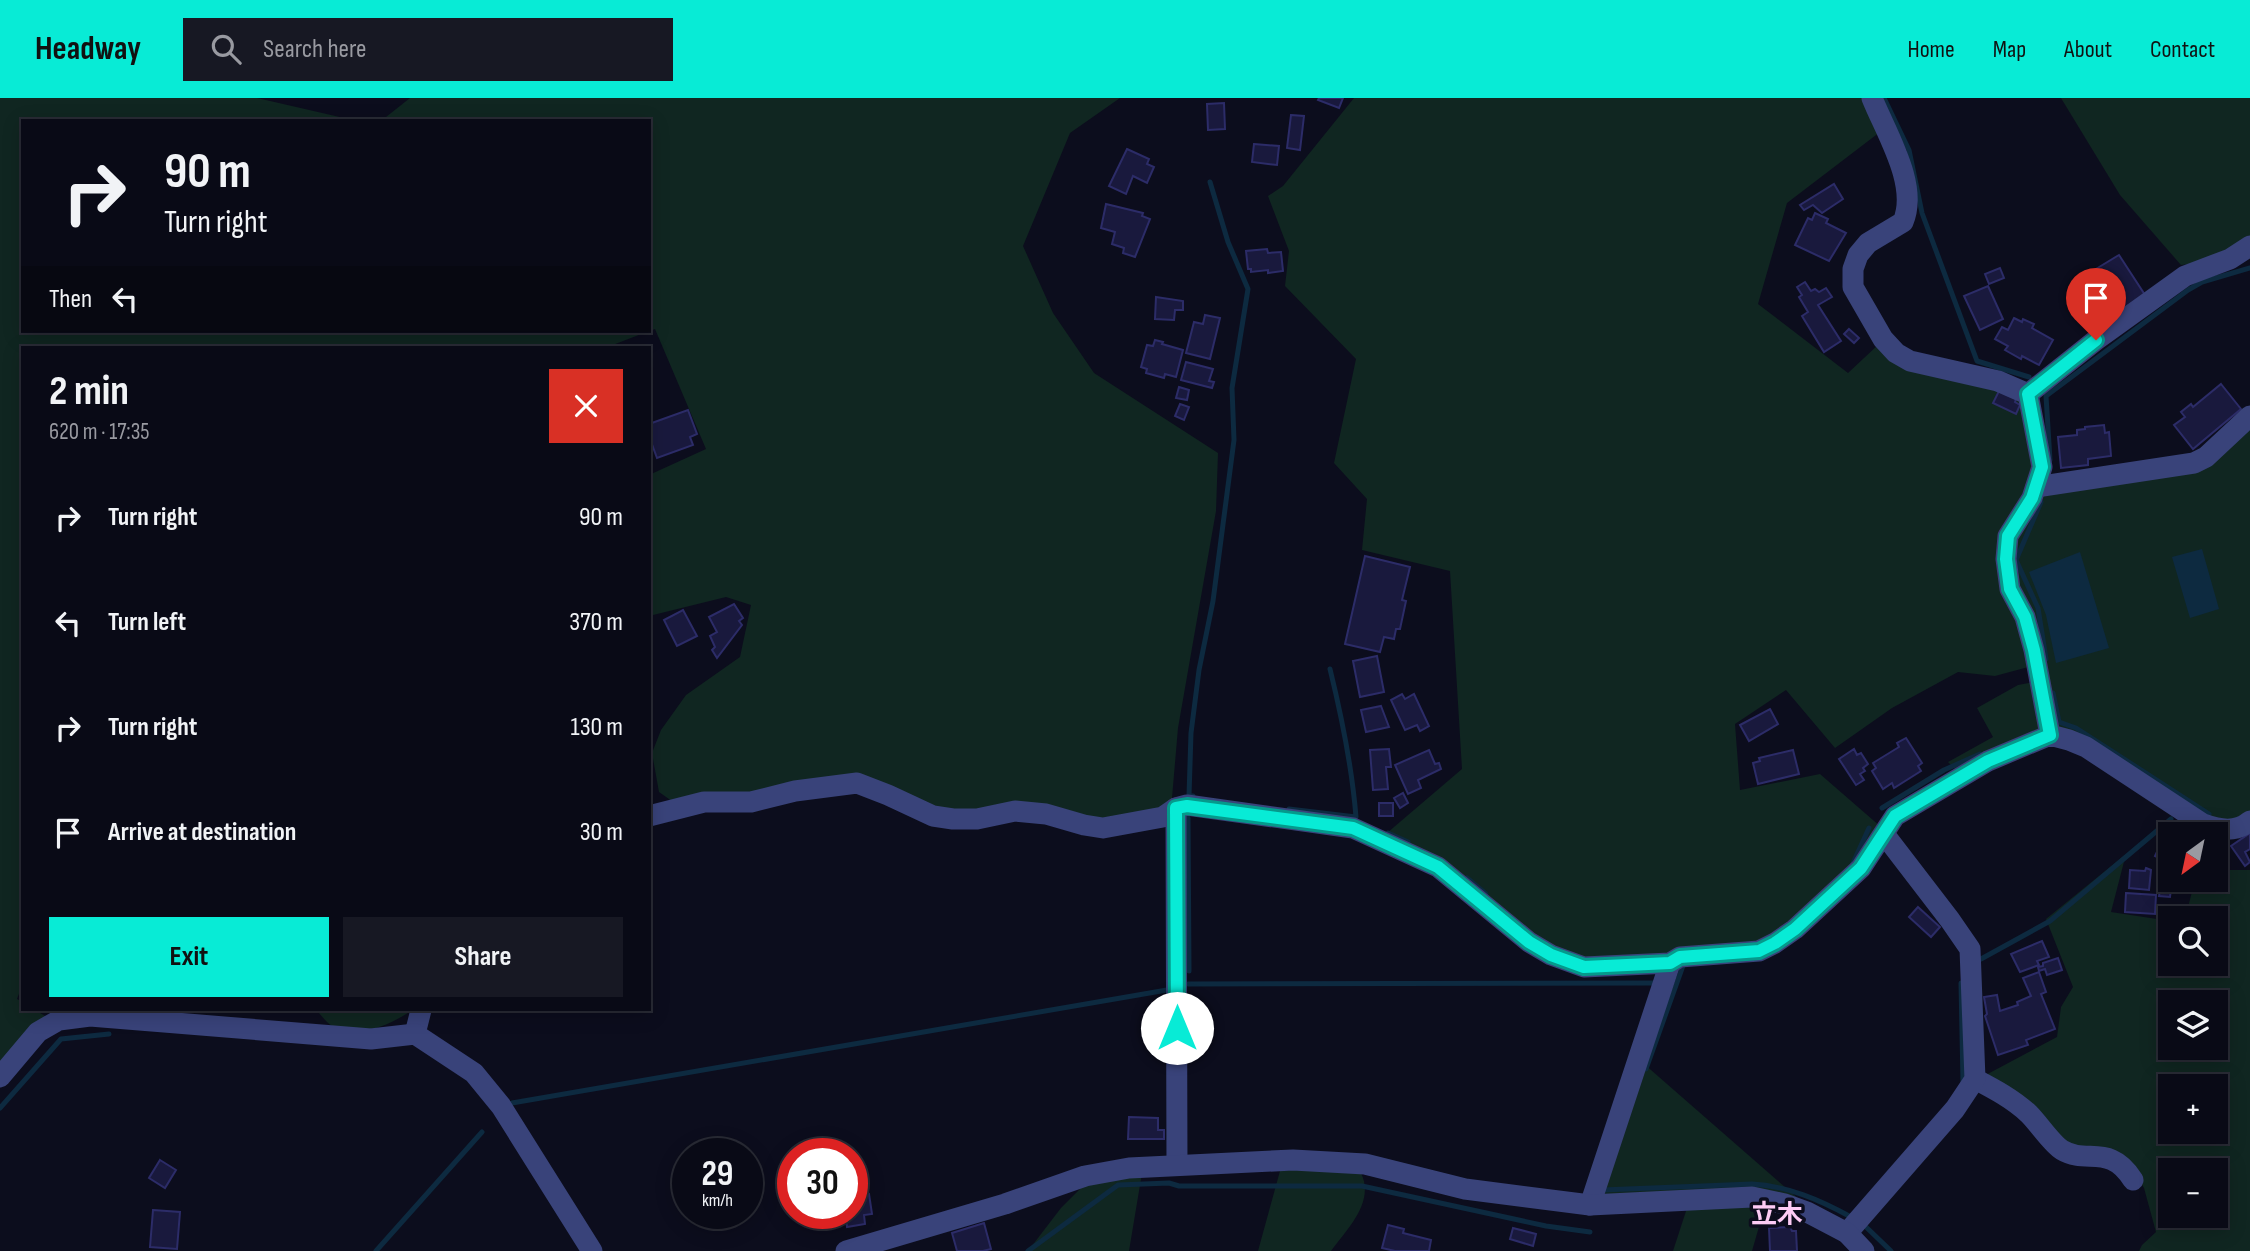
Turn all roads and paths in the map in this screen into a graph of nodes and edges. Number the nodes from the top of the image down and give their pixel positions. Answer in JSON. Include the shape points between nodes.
{"nodes":[{"id":1,"x":1872,"y":98,"type":"edge"},
{"id":2,"x":2250,"y":246,"type":"edge"},
{"id":3,"x":2028,"y":394,"type":"junction"},
{"id":4,"x":2250,"y":416,"type":"edge"},
{"id":5,"x":2036,"y":487,"type":"junction"},
{"id":6,"x":2050,"y":735,"type":"junction"},
{"id":7,"x":1176,"y":808,"type":"junction"},
{"id":8,"x":651,"y":816,"type":"edge"},
{"id":9,"x":2250,"y":821,"type":"edge"},
{"id":10,"x":1884,"y":834,"type":"junction"},
{"id":11,"x":1680,"y":959,"type":"junction"},
{"id":12,"x":421,"y":1011,"type":"edge"},
{"id":13,"x":415,"y":1034,"type":"junction"},
{"id":14,"x":0,"y":1077,"type":"edge"},
{"id":15,"x":1975,"y":1079,"type":"junction"},
{"id":16,"x":1177,"y":1166,"type":"junction"},
{"id":17,"x":2133,"y":1180,"type":"dead end"},
{"id":18,"x":1590,"y":1205,"type":"junction"},
{"id":19,"x":1847,"y":1233,"type":"junction"},
{"id":20,"x":592,"y":1251,"type":"edge"},
{"id":21,"x":846,"y":1251,"type":"edge"},
{"id":22,"x":1864,"y":1251,"type":"edge"}],
"edges":[{"from":1,"to":3,"type":"street","via":[[1898,156],[1908,203],[1903,222],[1868,243],[1858,255],[1853,287],[1896,353],[1910,361],[1998,381]]},
{"from":2,"to":3,"type":"street","via":[[2185,276]]},
{"from":3,"to":5,"type":"street","via":[[2042,467]]},
{"from":4,"to":5,"type":"street","via":[[2194,463]]},
{"from":5,"to":6,"type":"street","via":[[2008,536],[2006,559],[2010,589],[2025,617],[2034,650]]},
{"from":6,"to":9,"type":"street","via":[[2086,747],[2203,824],[2231,830]]},
{"from":6,"to":10,"type":"street","via":[[1988,761],[1915,804],[1895,816]]},
{"from":7,"to":8,"type":"street","via":[[1163,817],[1103,828],[1015,811],[953,819],[933,816],[857,783],[751,802],[704,803]]},
{"from":7,"to":11,"type":"street","via":[[1353,828],[1438,867],[1529,942],[1584,967]]},
{"from":7,"to":16,"type":"street"},
{"from":10,"to":11,"type":"street","via":[[1861,868],[1775,943],[1759,951]]},
{"from":10,"to":15,"type":"street","via":[[1970,949]]},
{"from":11,"to":18,"type":"street"},
{"from":12,"to":13,"type":"street"},
{"from":13,"to":14,"type":"street","via":[[371,1039],[90,1016],[59,1020],[38,1032]]},
{"from":13,"to":20,"type":"street","via":[[474,1073],[501,1106]]},
{"from":15,"to":17,"type":"street","via":[[2029,1114],[2061,1150],[2114,1160]]},
{"from":15,"to":19,"type":"street","via":[[1955,1109]]},
{"from":16,"to":18,"type":"street","via":[[1293,1160],[1365,1164],[1465,1189]]},
{"from":16,"to":21,"type":"street","via":[[1086,1176]]},
{"from":18,"to":19,"type":"street","via":[[1752,1197],[1807,1212]]},
{"from":19,"to":22,"type":"street"}]}
